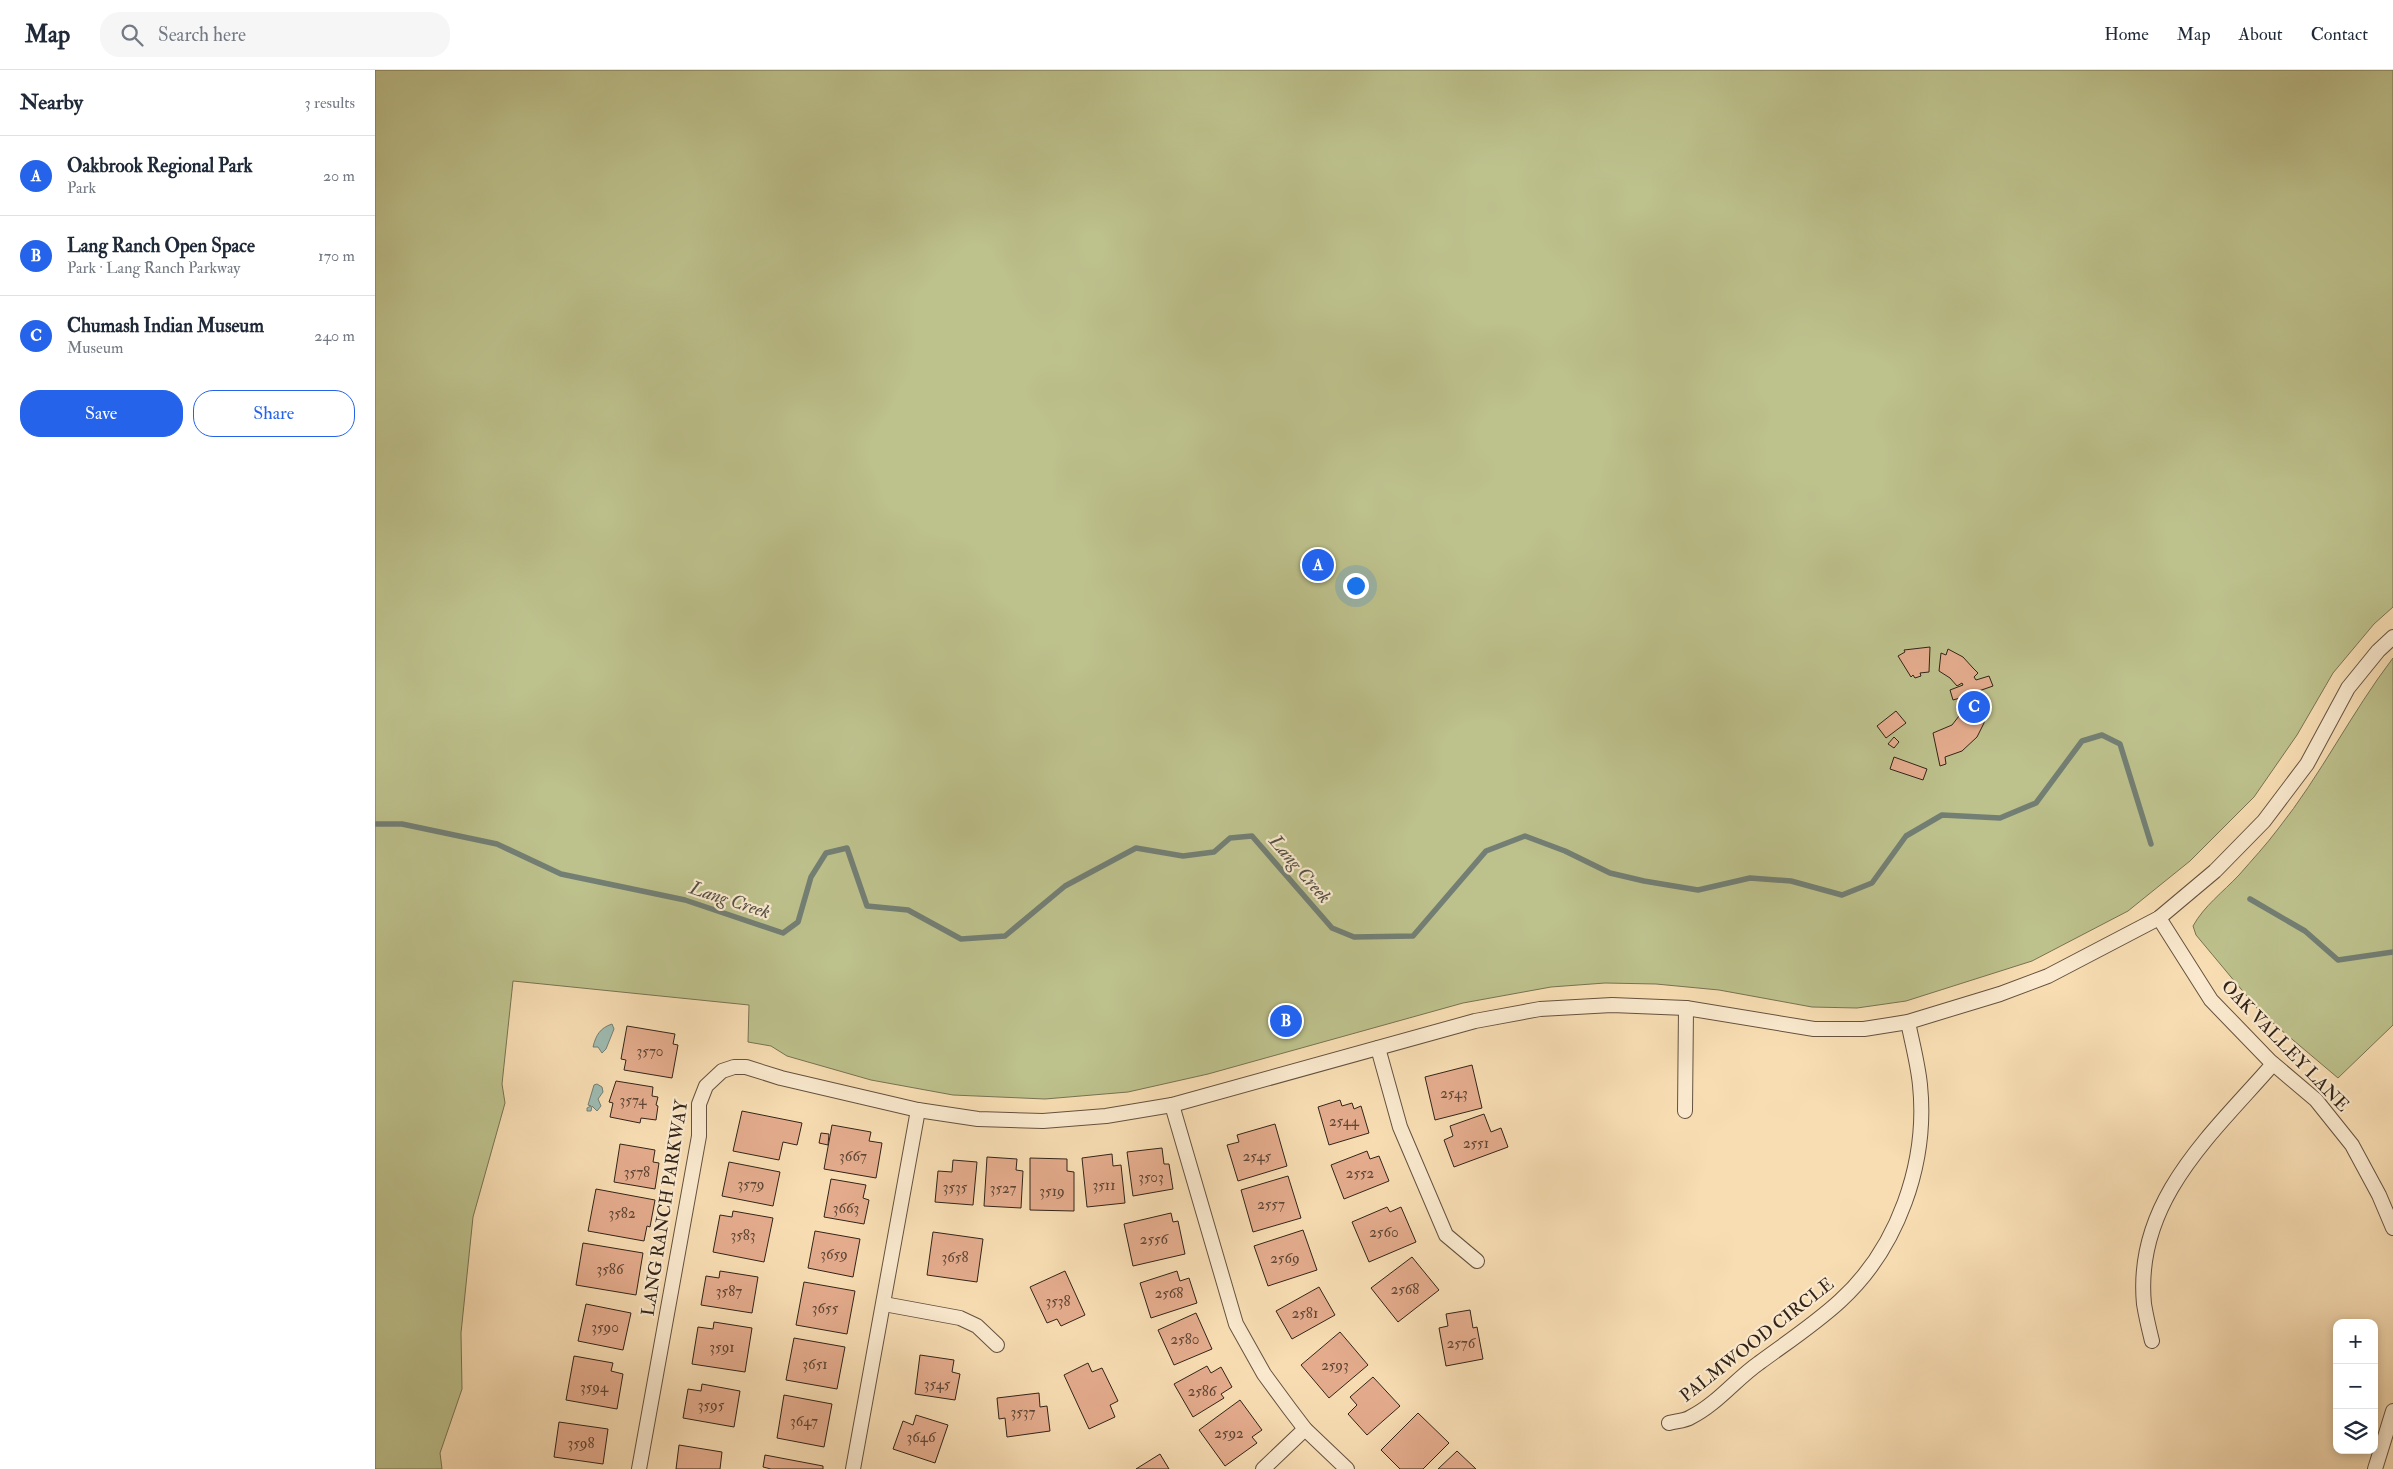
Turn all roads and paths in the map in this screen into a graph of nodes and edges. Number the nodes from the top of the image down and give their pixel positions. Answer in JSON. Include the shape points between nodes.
{"nodes":[{"id":1,"x":2393,"y":637,"type":"edge"},
{"id":2,"x":2159,"y":918,"type":"junction"},
{"id":3,"x":1686,"y":1008,"type":"junction"},
{"id":4,"x":1908,"y":1022,"type":"junction"},
{"id":5,"x":1379,"y":1048,"type":"junction"},
{"id":6,"x":2273,"y":1064,"type":"junction"},
{"id":7,"x":1171,"y":1105,"type":"junction"},
{"id":8,"x":918,"y":1110,"type":"junction"},
{"id":9,"x":1685,"y":1111,"type":"dead end"},
{"id":10,"x":2393,"y":1228,"type":"edge"},
{"id":11,"x":1477,"y":1261,"type":"dead end"},
{"id":12,"x":884,"y":1304,"type":"junction"},
{"id":13,"x":2152,"y":1341,"type":"dead end"},
{"id":14,"x":997,"y":1346,"type":"dead end"},
{"id":15,"x":2393,"y":1411,"type":"edge"},
{"id":16,"x":1669,"y":1423,"type":"dead end"},
{"id":17,"x":1305,"y":1429,"type":"junction"},
{"id":18,"x":639,"y":1469,"type":"edge"},
{"id":19,"x":853,"y":1469,"type":"edge"},
{"id":20,"x":1263,"y":1469,"type":"edge"},
{"id":21,"x":1347,"y":1469,"type":"edge"},
{"id":22,"x":2375,"y":1469,"type":"edge"}],
"edges":[{"from":1,"to":2,"type":"street","name":"LANG RANCH PARKWAY","via":[[2348,688],[2307,764],[2264,821],[2215,871]]},
{"from":2,"to":4,"type":"street","name":"LANG RANCH PARKWAY","via":[[2048,976]]},
{"from":2,"to":6,"type":"street","name":"OAK VALLEY LANE","via":[[2211,1000]]},
{"from":3,"to":4,"type":"street","name":"LANG RANCH PARKWAY","via":[[1814,1030],[1864,1029]]},
{"from":3,"to":5,"type":"street","name":"LANG RANCH PARKWAY","via":[[1612,1004],[1540,1009],[1475,1021]]},
{"from":3,"to":9,"type":"street"},
{"from":4,"to":16,"type":"street","name":"PALMWOOD CIRCLE","via":[[1920,1085],[1920,1141],[1909,1192],[1886,1243],[1864,1276],[1816,1322],[1746,1372],[1690,1418]]},
{"from":5,"to":7,"type":"street","name":"LANG RANCH PARKWAY"},
{"from":5,"to":11,"type":"street","via":[[1399,1127],[1445,1236]]},
{"from":6,"to":10,"type":"street","name":"OAK VALLEY LANE","via":[[2315,1100],[2352,1145],[2379,1194]]},
{"from":6,"to":13,"type":"street","via":[[2183,1167],[2160,1207],[2149,1240],[2144,1275],[2144,1304]]},
{"from":7,"to":8,"type":"street","name":"LANG RANCH PARKWAY","via":[[1106,1116],[1043,1121],[979,1119]]},
{"from":7,"to":17,"type":"street","via":[[1236,1324],[1264,1374]]},
{"from":8,"to":12,"type":"street"},
{"from":8,"to":18,"type":"street","name":"LANG RANCH PARKWAY","via":[[746,1067],[722,1071],[705,1086],[699,1104],[699,1136]]},
{"from":12,"to":14,"type":"street","via":[[960,1318],[977,1326]]},
{"from":12,"to":19,"type":"street"},
{"from":15,"to":22,"type":"street"},
{"from":17,"to":20,"type":"street"},
{"from":17,"to":21,"type":"street"}]}
